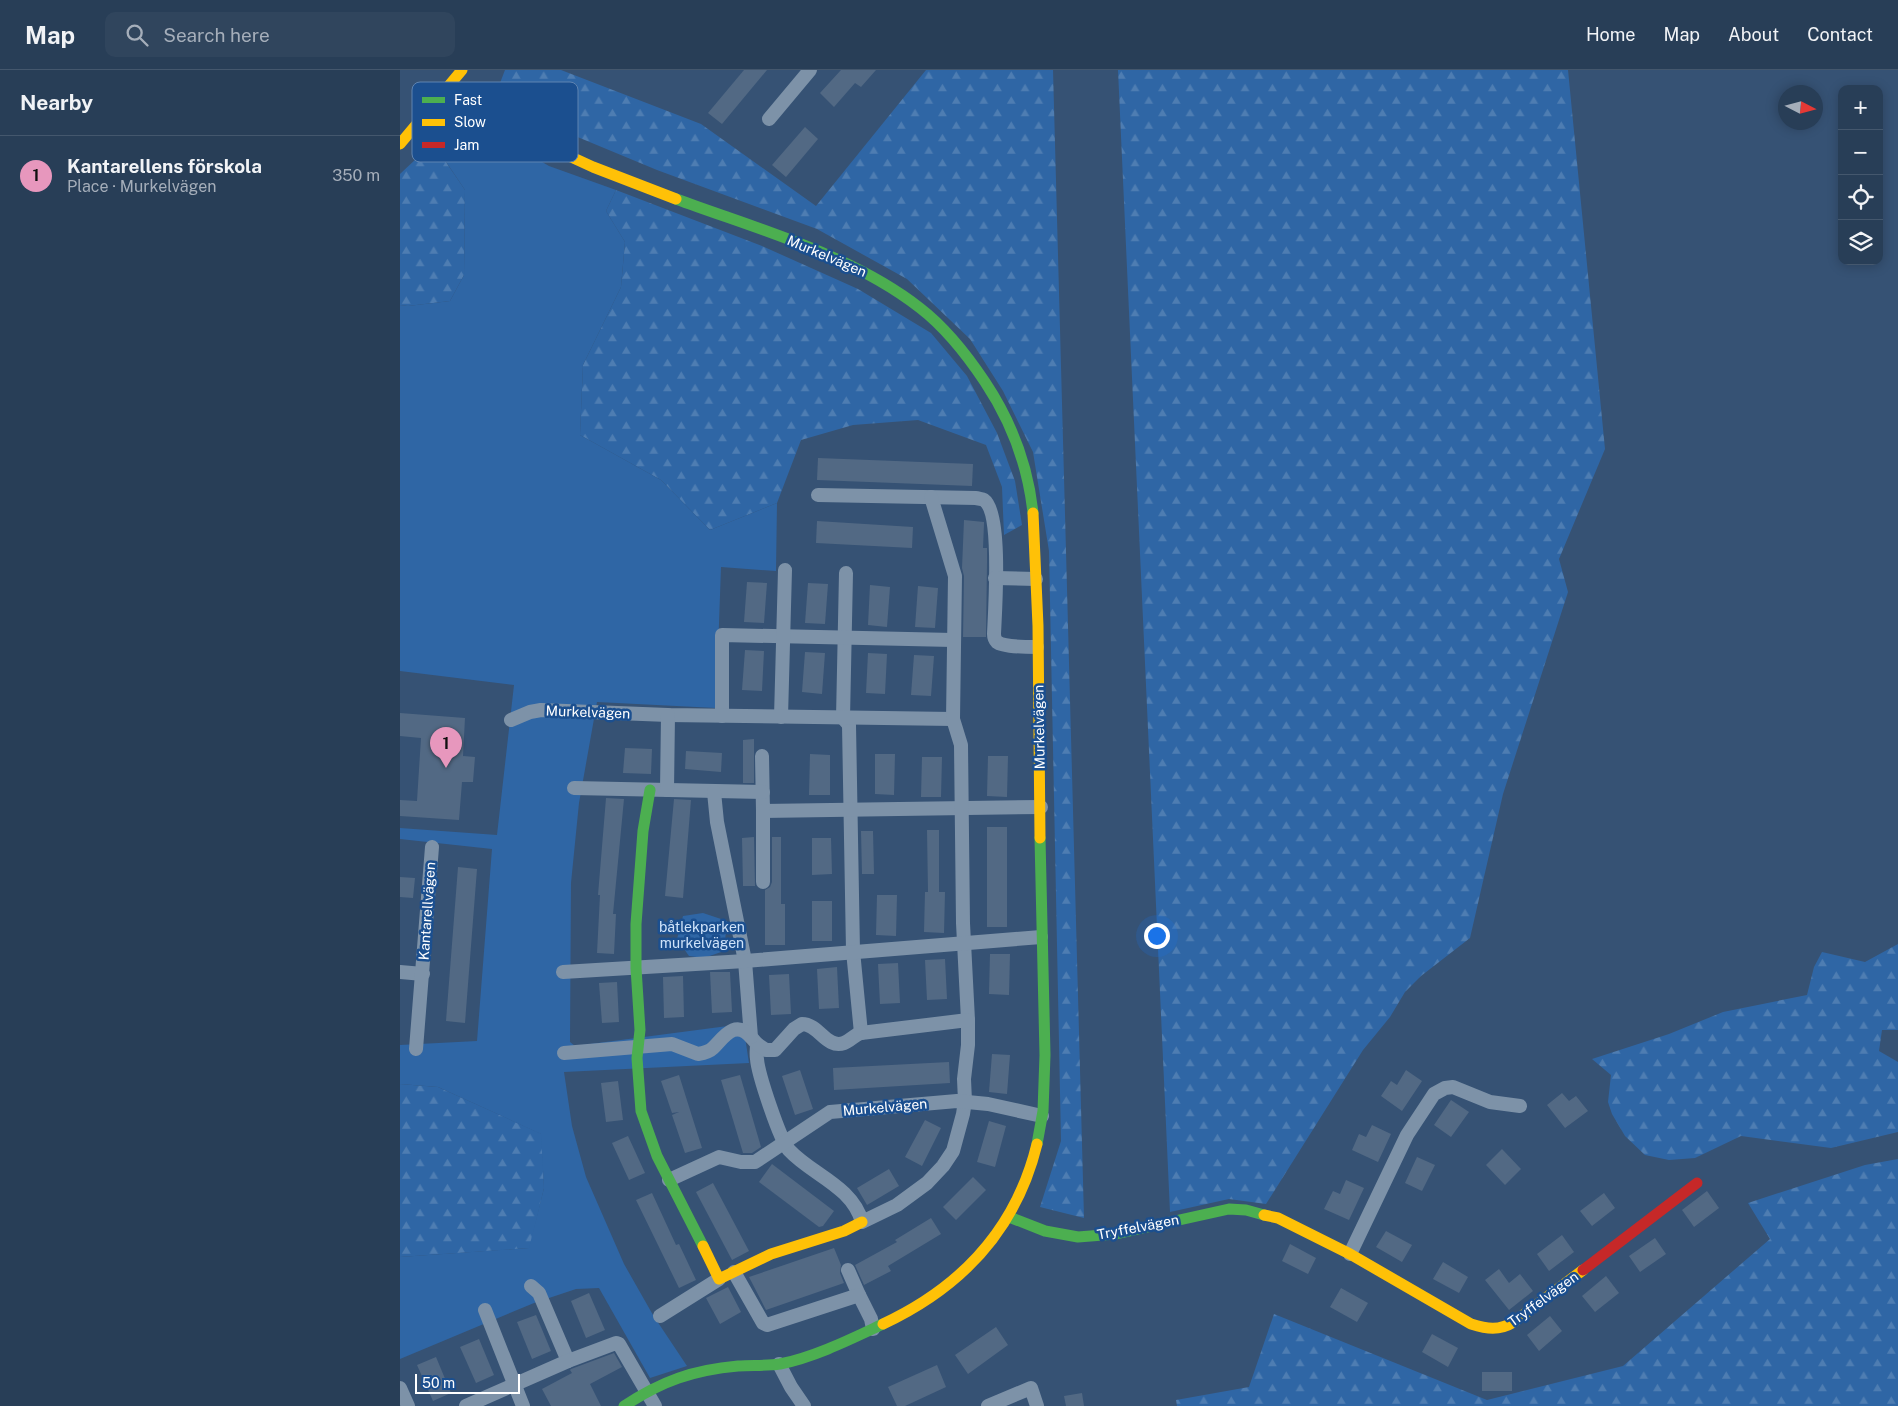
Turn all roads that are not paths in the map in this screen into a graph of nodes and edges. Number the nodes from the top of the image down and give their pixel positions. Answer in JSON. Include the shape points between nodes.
{"nodes":[{"id":1,"x":462,"y":70,"type":"edge"},
{"id":2,"x":810,"y":70,"type":"edge"},
{"id":3,"x":453,"y":82,"type":"edge"},
{"id":4,"x":770,"y":118,"type":"dead end"},
{"id":5,"x":412,"y":130,"type":"edge"},
{"id":6,"x":400,"y":144,"type":"edge"},
{"id":7,"x":578,"y":160,"type":"edge"},
{"id":8,"x":818,"y":494,"type":"dead end"},
{"id":9,"x":931,"y":497,"type":"junction"},
{"id":10,"x":785,"y":570,"type":"dead end"},
{"id":11,"x":846,"y":573,"type":"dead end"},
{"id":12,"x":995,"y":578,"type":"junction"},
{"id":13,"x":1036,"y":579,"type":"junction"},
{"id":14,"x":783,"y":636,"type":"junction"},
{"id":15,"x":844,"y":638,"type":"junction"},
{"id":16,"x":954,"y":640,"type":"junction"},
{"id":17,"x":1037,"y":648,"type":"junction"},
{"id":18,"x":668,"y":715,"type":"junction"},
{"id":19,"x":722,"y":716,"type":"junction"},
{"id":20,"x":781,"y":717,"type":"junction"},
{"id":21,"x":843,"y":718,"type":"junction"},
{"id":22,"x":953,"y":719,"type":"junction"},
{"id":23,"x":510,"y":720,"type":"dead end"},
{"id":24,"x":762,"y":756,"type":"dead end"},
{"id":25,"x":574,"y":788,"type":"dead end"},
{"id":26,"x":650,"y":790,"type":"junction"},
{"id":27,"x":667,"y":790,"type":"junction"},
{"id":28,"x":714,"y":792,"type":"junction"},
{"id":29,"x":763,"y":792,"type":"junction"},
{"id":30,"x":1041,"y":807,"type":"junction"},
{"id":31,"x":961,"y":808,"type":"junction"},
{"id":32,"x":851,"y":810,"type":"junction"},
{"id":33,"x":763,"y":811,"type":"junction"},
{"id":34,"x":432,"y":847,"type":"dead end"},
{"id":35,"x":762,"y":882,"type":"dead end"},
{"id":36,"x":1041,"y":937,"type":"junction"},
{"id":37,"x":964,"y":943,"type":"junction"},
{"id":38,"x":853,"y":952,"type":"junction"},
{"id":39,"x":745,"y":961,"type":"junction"},
{"id":40,"x":636,"y":968,"type":"junction"},
{"id":41,"x":400,"y":972,"type":"edge"},
{"id":42,"x":563,"y":972,"type":"dead end"},
{"id":43,"x":423,"y":974,"type":"junction"},
{"id":44,"x":968,"y":1020,"type":"junction"},
{"id":45,"x":861,"y":1032,"type":"junction"},
{"id":46,"x":754,"y":1040,"type":"junction"},
{"id":47,"x":639,"y":1046,"type":"junction"},
{"id":48,"x":416,"y":1050,"type":"dead end"},
{"id":49,"x":564,"y":1054,"type":"dead end"},
{"id":50,"x":965,"y":1101,"type":"junction"},
{"id":51,"x":1520,"y":1106,"type":"dead end"},
{"id":52,"x":1042,"y":1116,"type":"junction"},
{"id":53,"x":783,"y":1142,"type":"junction"},
{"id":54,"x":669,"y":1180,"type":"junction"},
{"id":55,"x":1697,"y":1183,"type":"dead end"},
{"id":56,"x":1009,"y":1217,"type":"junction"},
{"id":57,"x":862,"y":1222,"type":"junction"},
{"id":58,"x":1350,"y":1254,"type":"junction"},
{"id":59,"x":848,"y":1270,"type":"dead end"},
{"id":60,"x":734,"y":1272,"type":"junction"},
{"id":61,"x":719,"y":1280,"type":"junction"},
{"id":62,"x":531,"y":1286,"type":"dead end"},
{"id":63,"x":860,"y":1295,"type":"junction"},
{"id":64,"x":485,"y":1310,"type":"dead end"},
{"id":65,"x":660,"y":1316,"type":"dead end"},
{"id":66,"x":873,"y":1330,"type":"junction"},
{"id":67,"x":568,"y":1361,"type":"junction"},
{"id":68,"x":779,"y":1364,"type":"junction"},
{"id":69,"x":516,"y":1384,"type":"junction"},
{"id":70,"x":400,"y":1388,"type":"edge"},
{"id":71,"x":646,"y":1392,"type":"junction"},
{"id":72,"x":408,"y":1406,"type":"edge"},
{"id":73,"x":466,"y":1406,"type":"edge"},
{"id":74,"x":523,"y":1406,"type":"edge"},
{"id":75,"x":624,"y":1406,"type":"edge"},
{"id":76,"x":655,"y":1406,"type":"edge"},
{"id":77,"x":804,"y":1406,"type":"edge"},
{"id":78,"x":988,"y":1406,"type":"edge"},
{"id":79,"x":1037,"y":1406,"type":"edge"}],
"edges":[{"from":1,"to":3,"type":"street"},
{"from":2,"to":4,"type":"street"},
{"from":5,"to":6,"type":"street"},
{"from":7,"to":13,"type":"street","name":"Murkelvägen","via":[[837,259],[882,280],[937,323],[966,355],[999,403],[1025,465],[1035,528]]},
{"from":8,"to":9,"type":"street"},
{"from":9,"to":12,"type":"street","via":[[984,500],[993,520]]},
{"from":9,"to":16,"type":"street","via":[[955,576]]},
{"from":10,"to":14,"type":"street"},
{"from":11,"to":15,"type":"street"},
{"from":12,"to":13,"type":"street"},
{"from":12,"to":17,"type":"street","via":[[995,640]]},
{"from":13,"to":17,"type":"street","name":"Murkelvägen"},
{"from":14,"to":15,"type":"street"},
{"from":14,"to":19,"type":"street","via":[[722,635]]},
{"from":14,"to":20,"type":"street"},
{"from":15,"to":16,"type":"street"},
{"from":15,"to":21,"type":"street"},
{"from":16,"to":22,"type":"street"},
{"from":17,"to":30,"type":"street","name":"Murkelvägen"},
{"from":18,"to":19,"type":"street","name":"Murkelvägen"},
{"from":18,"to":23,"type":"street","name":"Murkelvägen","via":[[541,710]]},
{"from":18,"to":27,"type":"street"},
{"from":19,"to":20,"type":"street","name":"Murkelvägen"},
{"from":20,"to":21,"type":"street","name":"Murkelvägen"},
{"from":21,"to":22,"type":"street","name":"Murkelvägen"},
{"from":21,"to":32,"type":"street","via":[[849,725]]},
{"from":22,"to":31,"type":"street","via":[[961,745]]},
{"from":24,"to":29,"type":"street"},
{"from":25,"to":26,"type":"street"},
{"from":26,"to":27,"type":"street"},
{"from":26,"to":40,"type":"street","via":[[643,832]]},
{"from":27,"to":28,"type":"street"},
{"from":28,"to":29,"type":"street"},
{"from":28,"to":39,"type":"street"},
{"from":29,"to":33,"type":"street"},
{"from":30,"to":31,"type":"street"},
{"from":30,"to":36,"type":"street","name":"Murkelvägen"},
{"from":31,"to":32,"type":"street"},
{"from":31,"to":37,"type":"street"},
{"from":32,"to":33,"type":"street"},
{"from":32,"to":38,"type":"street"},
{"from":33,"to":35,"type":"street"},
{"from":34,"to":43,"type":"street","name":"Kantarellvägen"},
{"from":36,"to":37,"type":"street"},
{"from":36,"to":52,"type":"street","name":"Murkelvägen","via":[[1045,1083]]},
{"from":37,"to":38,"type":"street"},
{"from":37,"to":44,"type":"street"},
{"from":38,"to":39,"type":"street"},
{"from":38,"to":45,"type":"street"},
{"from":39,"to":40,"type":"street"},
{"from":39,"to":46,"type":"street"},
{"from":40,"to":42,"type":"street"},
{"from":40,"to":47,"type":"street"},
{"from":41,"to":43,"type":"street","name":"Kantarellvägen"},
{"from":43,"to":48,"type":"street","name":"Kantarellvägen"},
{"from":44,"to":45,"type":"street"},
{"from":44,"to":50,"type":"street"},
{"from":45,"to":46,"type":"street","via":[[849,1041],[836,1044],[811,1025],[802,1024],[775,1050],[766,1050]]},
{"from":46,"to":47,"type":"street","via":[[746,1032],[728,1031],[712,1048],[698,1054],[672,1044]]},
{"from":46,"to":53,"type":"street","via":[[760,1072]]},
{"from":47,"to":49,"type":"street"},
{"from":47,"to":54,"type":"street","via":[[636,1058],[641,1111]]},
{"from":50,"to":52,"type":"street","name":"Murkelvägen"},
{"from":50,"to":53,"type":"street","name":"Murkelvägen","via":[[830,1112]]},
{"from":50,"to":57,"type":"street","via":[[959,1134],[943,1166],[927,1183],[896,1205]]},
{"from":51,"to":58,"type":"street","via":[[1490,1102],[1453,1087],[1434,1094],[1407,1136]]},
{"from":52,"to":56,"type":"street","name":"Murkelvägen","via":[[1032,1168]]},
{"from":53,"to":54,"type":"street","name":"Murkelvägen","via":[[750,1164],[719,1157]]},
{"from":53,"to":57,"type":"street","via":[[797,1157],[845,1193]]},
{"from":54,"to":61,"type":"street"},
{"from":55,"to":58,"type":"street","name":"Tryffelvägen","via":[[1514,1322],[1498,1329],[1489,1330],[1471,1324]]},
{"from":56,"to":58,"type":"street","name":"Tryffelvägen","via":[[1045,1232],[1078,1237],[1116,1234],[1229,1209],[1246,1210],[1278,1218]]},
{"from":56,"to":66,"type":"street","name":"Murkelvägen","via":[[981,1254],[952,1282],[915,1308]]},
{"from":57,"to":60,"type":"street","via":[[844,1231],[771,1254]]},
{"from":59,"to":63,"type":"street"},
{"from":60,"to":61,"type":"street"},
{"from":60,"to":63,"type":"street","via":[[760,1320],[767,1325]]},
{"from":61,"to":65,"type":"street"},
{"from":62,"to":67,"type":"street","via":[[540,1293]]},
{"from":63,"to":66,"type":"street"},
{"from":64,"to":69,"type":"street"},
{"from":66,"to":68,"type":"street","name":"Murkelvägen"},
{"from":67,"to":69,"type":"street"},
{"from":67,"to":71,"type":"street","via":[[619,1344]]},
{"from":68,"to":71,"type":"street","name":"Murkelvägen","via":[[696,1372],[669,1379]]},
{"from":68,"to":77,"type":"street"},
{"from":69,"to":73,"type":"street"},
{"from":69,"to":74,"type":"street"},
{"from":70,"to":72,"type":"street"},
{"from":71,"to":75,"type":"street","name":"Murkelvägen"},
{"from":71,"to":76,"type":"street"},
{"from":78,"to":79,"type":"street","via":[[1032,1388]]}]}
